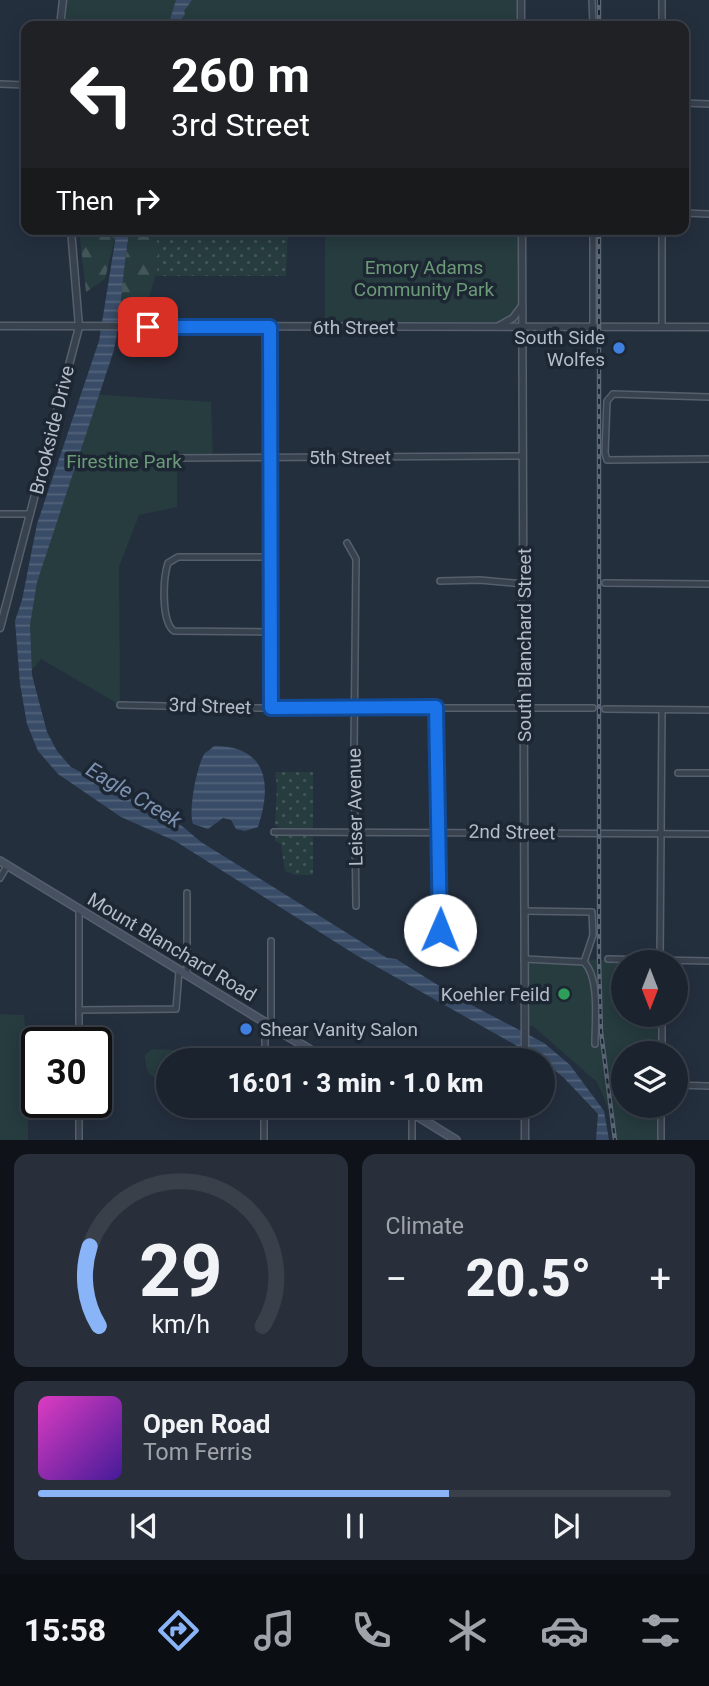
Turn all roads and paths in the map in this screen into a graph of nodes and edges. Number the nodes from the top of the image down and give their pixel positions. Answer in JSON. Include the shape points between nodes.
{"nodes":[{"id":1,"x":63,"y":0,"type":"edge"},
{"id":2,"x":521,"y":0,"type":"edge"},
{"id":3,"x":592,"y":0,"type":"edge"},
{"id":4,"x":662,"y":0,"type":"edge"},
{"id":5,"x":61,"y":21,"type":"edge"},
{"id":6,"x":521,"y":21,"type":"edge"},
{"id":7,"x":593,"y":21,"type":"edge"},
{"id":8,"x":662,"y":21,"type":"edge"},
{"id":9,"x":0,"y":84,"type":"edge"},
{"id":10,"x":21,"y":85,"type":"edge"},
{"id":11,"x":689,"y":103,"type":"edge"},
{"id":12,"x":709,"y":104,"type":"edge"},
{"id":13,"x":689,"y":213,"type":"edge"},
{"id":14,"x":709,"y":214,"type":"edge"},
{"id":15,"x":71,"y":235,"type":"edge"},
{"id":16,"x":522,"y":235,"type":"edge"},
{"id":17,"x":593,"y":235,"type":"edge"},
{"id":18,"x":662,"y":235,"type":"edge"},
{"id":19,"x":523,"y":304,"type":"junction"},
{"id":20,"x":0,"y":326,"type":"edge"},
{"id":21,"x":79,"y":327,"type":"junction"},
{"id":22,"x":270,"y":327,"type":"junction"},
{"id":23,"x":497,"y":327,"type":"junction"},
{"id":24,"x":523,"y":327,"type":"junction"},
{"id":25,"x":593,"y":327,"type":"junction"},
{"id":26,"x":662,"y":327,"type":"junction"},
{"id":27,"x":709,"y":327,"type":"edge"},
{"id":28,"x":709,"y":397,"type":"edge"},
{"id":29,"x":523,"y":456,"type":"junction"},
{"id":30,"x":270,"y":457,"type":"junction"},
{"id":31,"x":177,"y":458,"type":"dead end"},
{"id":32,"x":709,"y":460,"type":"edge"},
{"id":33,"x":0,"y":514,"type":"edge"},
{"id":34,"x":30,"y":514,"type":"junction"},
{"id":35,"x":347,"y":543,"type":"dead end"},
{"id":36,"x":270,"y":557,"type":"junction"},
{"id":37,"x":440,"y":581,"type":"dead end"},
{"id":38,"x":605,"y":583,"type":"dead end"},
{"id":39,"x":523,"y":584,"type":"junction"},
{"id":40,"x":709,"y":584,"type":"edge"},
{"id":41,"x":3,"y":606,"type":"edge"},
{"id":42,"x":0,"y":628,"type":"edge"},
{"id":43,"x":270,"y":632,"type":"junction"},
{"id":44,"x":120,"y":705,"type":"dead end"},
{"id":45,"x":355,"y":707,"type":"junction"},
{"id":46,"x":436,"y":707,"type":"junction"},
{"id":47,"x":271,"y":708,"type":"junction"},
{"id":48,"x":524,"y":708,"type":"junction"},
{"id":49,"x":593,"y":708,"type":"dead end"},
{"id":50,"x":605,"y":709,"type":"dead end"},
{"id":51,"x":662,"y":710,"type":"junction"},
{"id":52,"x":709,"y":710,"type":"edge"},
{"id":53,"x":678,"y":773,"type":"dead end"},
{"id":54,"x":709,"y":773,"type":"edge"},
{"id":55,"x":356,"y":831,"type":"junction"},
{"id":56,"x":438,"y":831,"type":"junction"},
{"id":57,"x":274,"y":832,"type":"dead end"},
{"id":58,"x":524,"y":832,"type":"junction"},
{"id":59,"x":661,"y":834,"type":"junction"},
{"id":60,"x":709,"y":834,"type":"edge"},
{"id":61,"x":4,"y":864,"type":"edge"},
{"id":62,"x":0,"y":878,"type":"edge"},
{"id":63,"x":187,"y":893,"type":"dead end"},
{"id":64,"x":356,"y":906,"type":"dead end"},
{"id":65,"x":79,"y":909,"type":"junction"},
{"id":66,"x":524,"y":911,"type":"junction"},
{"id":67,"x":271,"y":941,"type":"dead end"},
{"id":68,"x":662,"y":950,"type":"edge"},
{"id":69,"x":438,"y":955,"type":"dead end"},
{"id":70,"x":524,"y":959,"type":"junction"},
{"id":71,"x":608,"y":959,"type":"dead end"},
{"id":72,"x":611,"y":959,"type":"edge"},
{"id":73,"x":688,"y":961,"type":"edge"},
{"id":74,"x":709,"y":961,"type":"edge"},
{"id":75,"x":584,"y":962,"type":"junction"},
{"id":76,"x":179,"y":971,"type":"junction"},
{"id":77,"x":187,"y":975,"type":"junction"},
{"id":78,"x":79,"y":1010,"type":"junction"},
{"id":79,"x":268,"y":1024,"type":"junction"},
{"id":80,"x":79,"y":1027,"type":"edge"},
{"id":81,"x":595,"y":1044,"type":"dead end"},
{"id":82,"x":266,"y":1048,"type":"edge"},
{"id":83,"x":307,"y":1048,"type":"edge"},
{"id":84,"x":525,"y":1048,"type":"edge"},
{"id":85,"x":688,"y":1085,"type":"edge"},
{"id":86,"x":709,"y":1086,"type":"edge"},
{"id":87,"x":79,"y":1118,"type":"edge"},
{"id":88,"x":264,"y":1118,"type":"edge"},
{"id":89,"x":412,"y":1118,"type":"edge"},
{"id":90,"x":420,"y":1118,"type":"edge"},
{"id":91,"x":525,"y":1118,"type":"edge"},
{"id":92,"x":661,"y":1118,"type":"edge"},
{"id":93,"x":79,"y":1140,"type":"edge"},
{"id":94,"x":264,"y":1140,"type":"edge"},
{"id":95,"x":412,"y":1140,"type":"edge"},
{"id":96,"x":456,"y":1140,"type":"edge"},
{"id":97,"x":525,"y":1140,"type":"edge"},
{"id":98,"x":661,"y":1140,"type":"edge"}],
"edges":[{"from":1,"to":5,"type":"street"},
{"from":2,"to":6,"type":"street"},
{"from":3,"to":7,"type":"street"},
{"from":4,"to":8,"type":"street"},
{"from":9,"to":10,"type":"street"},
{"from":11,"to":12,"type":"street"},
{"from":13,"to":14,"type":"street"},
{"from":15,"to":21,"type":"street","name":"Brookside Drive"},
{"from":16,"to":19,"type":"street","name":"South Blanchard Street"},
{"from":17,"to":25,"type":"street"},
{"from":18,"to":26,"type":"street"},
{"from":19,"to":23,"type":"street","via":[[513,318]]},
{"from":19,"to":24,"type":"street","name":"South Blanchard Street"},
{"from":20,"to":21,"type":"street","name":"6th Street"},
{"from":21,"to":22,"type":"street","name":"6th Street"},
{"from":21,"to":34,"type":"street","name":"Brookside Drive"},
{"from":22,"to":23,"type":"street","name":"6th Street"},
{"from":22,"to":30,"type":"street"},
{"from":23,"to":24,"type":"street","name":"6th Street"},
{"from":24,"to":25,"type":"street","name":"6th Street"},
{"from":24,"to":29,"type":"street","name":"South Blanchard Street"},
{"from":25,"to":26,"type":"street","name":"6th Street"},
{"from":26,"to":27,"type":"street","name":"6th Street"},
{"from":28,"to":32,"type":"street","via":[[613,394],[607,401],[605,453],[607,460]]},
{"from":29,"to":30,"type":"street","name":"5th Street"},
{"from":29,"to":39,"type":"street","name":"South Blanchard Street"},
{"from":30,"to":31,"type":"street","name":"5th Street"},
{"from":30,"to":36,"type":"street"},
{"from":33,"to":34,"type":"street"},
{"from":34,"to":41,"type":"street","name":"Brookside Drive"},
{"from":35,"to":45,"type":"street","name":"Leiser Avenue","via":[[356,559]]},
{"from":36,"to":43,"type":"street"},
{"from":36,"to":43,"type":"street","via":[[172,560],[165,582],[168,625],[174,631]]},
{"from":37,"to":39,"type":"street"},
{"from":38,"to":40,"type":"street"},
{"from":39,"to":48,"type":"street","name":"South Blanchard Street"},
{"from":41,"to":42,"type":"street","name":"Brookside Drive"},
{"from":43,"to":47,"type":"street"},
{"from":44,"to":47,"type":"street","name":"3rd Street"},
{"from":45,"to":46,"type":"street","name":"3rd Street"},
{"from":45,"to":47,"type":"street","name":"3rd Street"},
{"from":45,"to":55,"type":"street","name":"Leiser Avenue"},
{"from":46,"to":48,"type":"street","name":"3rd Street"},
{"from":46,"to":56,"type":"street"},
{"from":48,"to":49,"type":"street","name":"3rd Street"},
{"from":48,"to":58,"type":"street","name":"South Blanchard Street"},
{"from":50,"to":51,"type":"street"},
{"from":51,"to":52,"type":"street"},
{"from":51,"to":59,"type":"street"},
{"from":53,"to":54,"type":"street"},
{"from":55,"to":56,"type":"street","name":"2nd Street"},
{"from":55,"to":57,"type":"street","name":"2nd Street"},
{"from":55,"to":64,"type":"street","name":"Leiser Avenue"},
{"from":56,"to":58,"type":"street","name":"2nd Street"},
{"from":56,"to":69,"type":"street"},
{"from":58,"to":59,"type":"street","name":"2nd Street"},
{"from":58,"to":66,"type":"street","name":"South Blanchard Street"},
{"from":59,"to":60,"type":"street","name":"2nd Street"},
{"from":59,"to":68,"type":"street"},
{"from":61,"to":62,"type":"street"},
{"from":61,"to":65,"type":"main road","name":"Mount Blanchard Road"},
{"from":63,"to":77,"type":"street"},
{"from":65,"to":76,"type":"main road","name":"Mount Blanchard Road"},
{"from":65,"to":78,"type":"street"},
{"from":66,"to":70,"type":"street","name":"South Blanchard Street"},
{"from":66,"to":75,"type":"street","via":[[592,912],[593,935]]},
{"from":67,"to":79,"type":"street"},
{"from":70,"to":75,"type":"street"},
{"from":70,"to":84,"type":"street","name":"South Blanchard Street"},
{"from":71,"to":72,"type":"street"},
{"from":73,"to":74,"type":"street"},
{"from":75,"to":81,"type":"street","via":[[594,979]]},
{"from":76,"to":77,"type":"main road","name":"Mount Blanchard Road"},
{"from":76,"to":78,"type":"street","via":[[176,1009]]},
{"from":77,"to":79,"type":"main road","name":"Mount Blanchard Road"},
{"from":78,"to":80,"type":"street"},
{"from":79,"to":82,"type":"street"},
{"from":79,"to":83,"type":"main road","name":"Mount Blanchard Road"},
{"from":85,"to":86,"type":"street"},
{"from":87,"to":93,"type":"street"},
{"from":88,"to":94,"type":"street"},
{"from":89,"to":95,"type":"street"},
{"from":90,"to":96,"type":"main road"},
{"from":91,"to":97,"type":"street"},
{"from":92,"to":98,"type":"street"}]}
